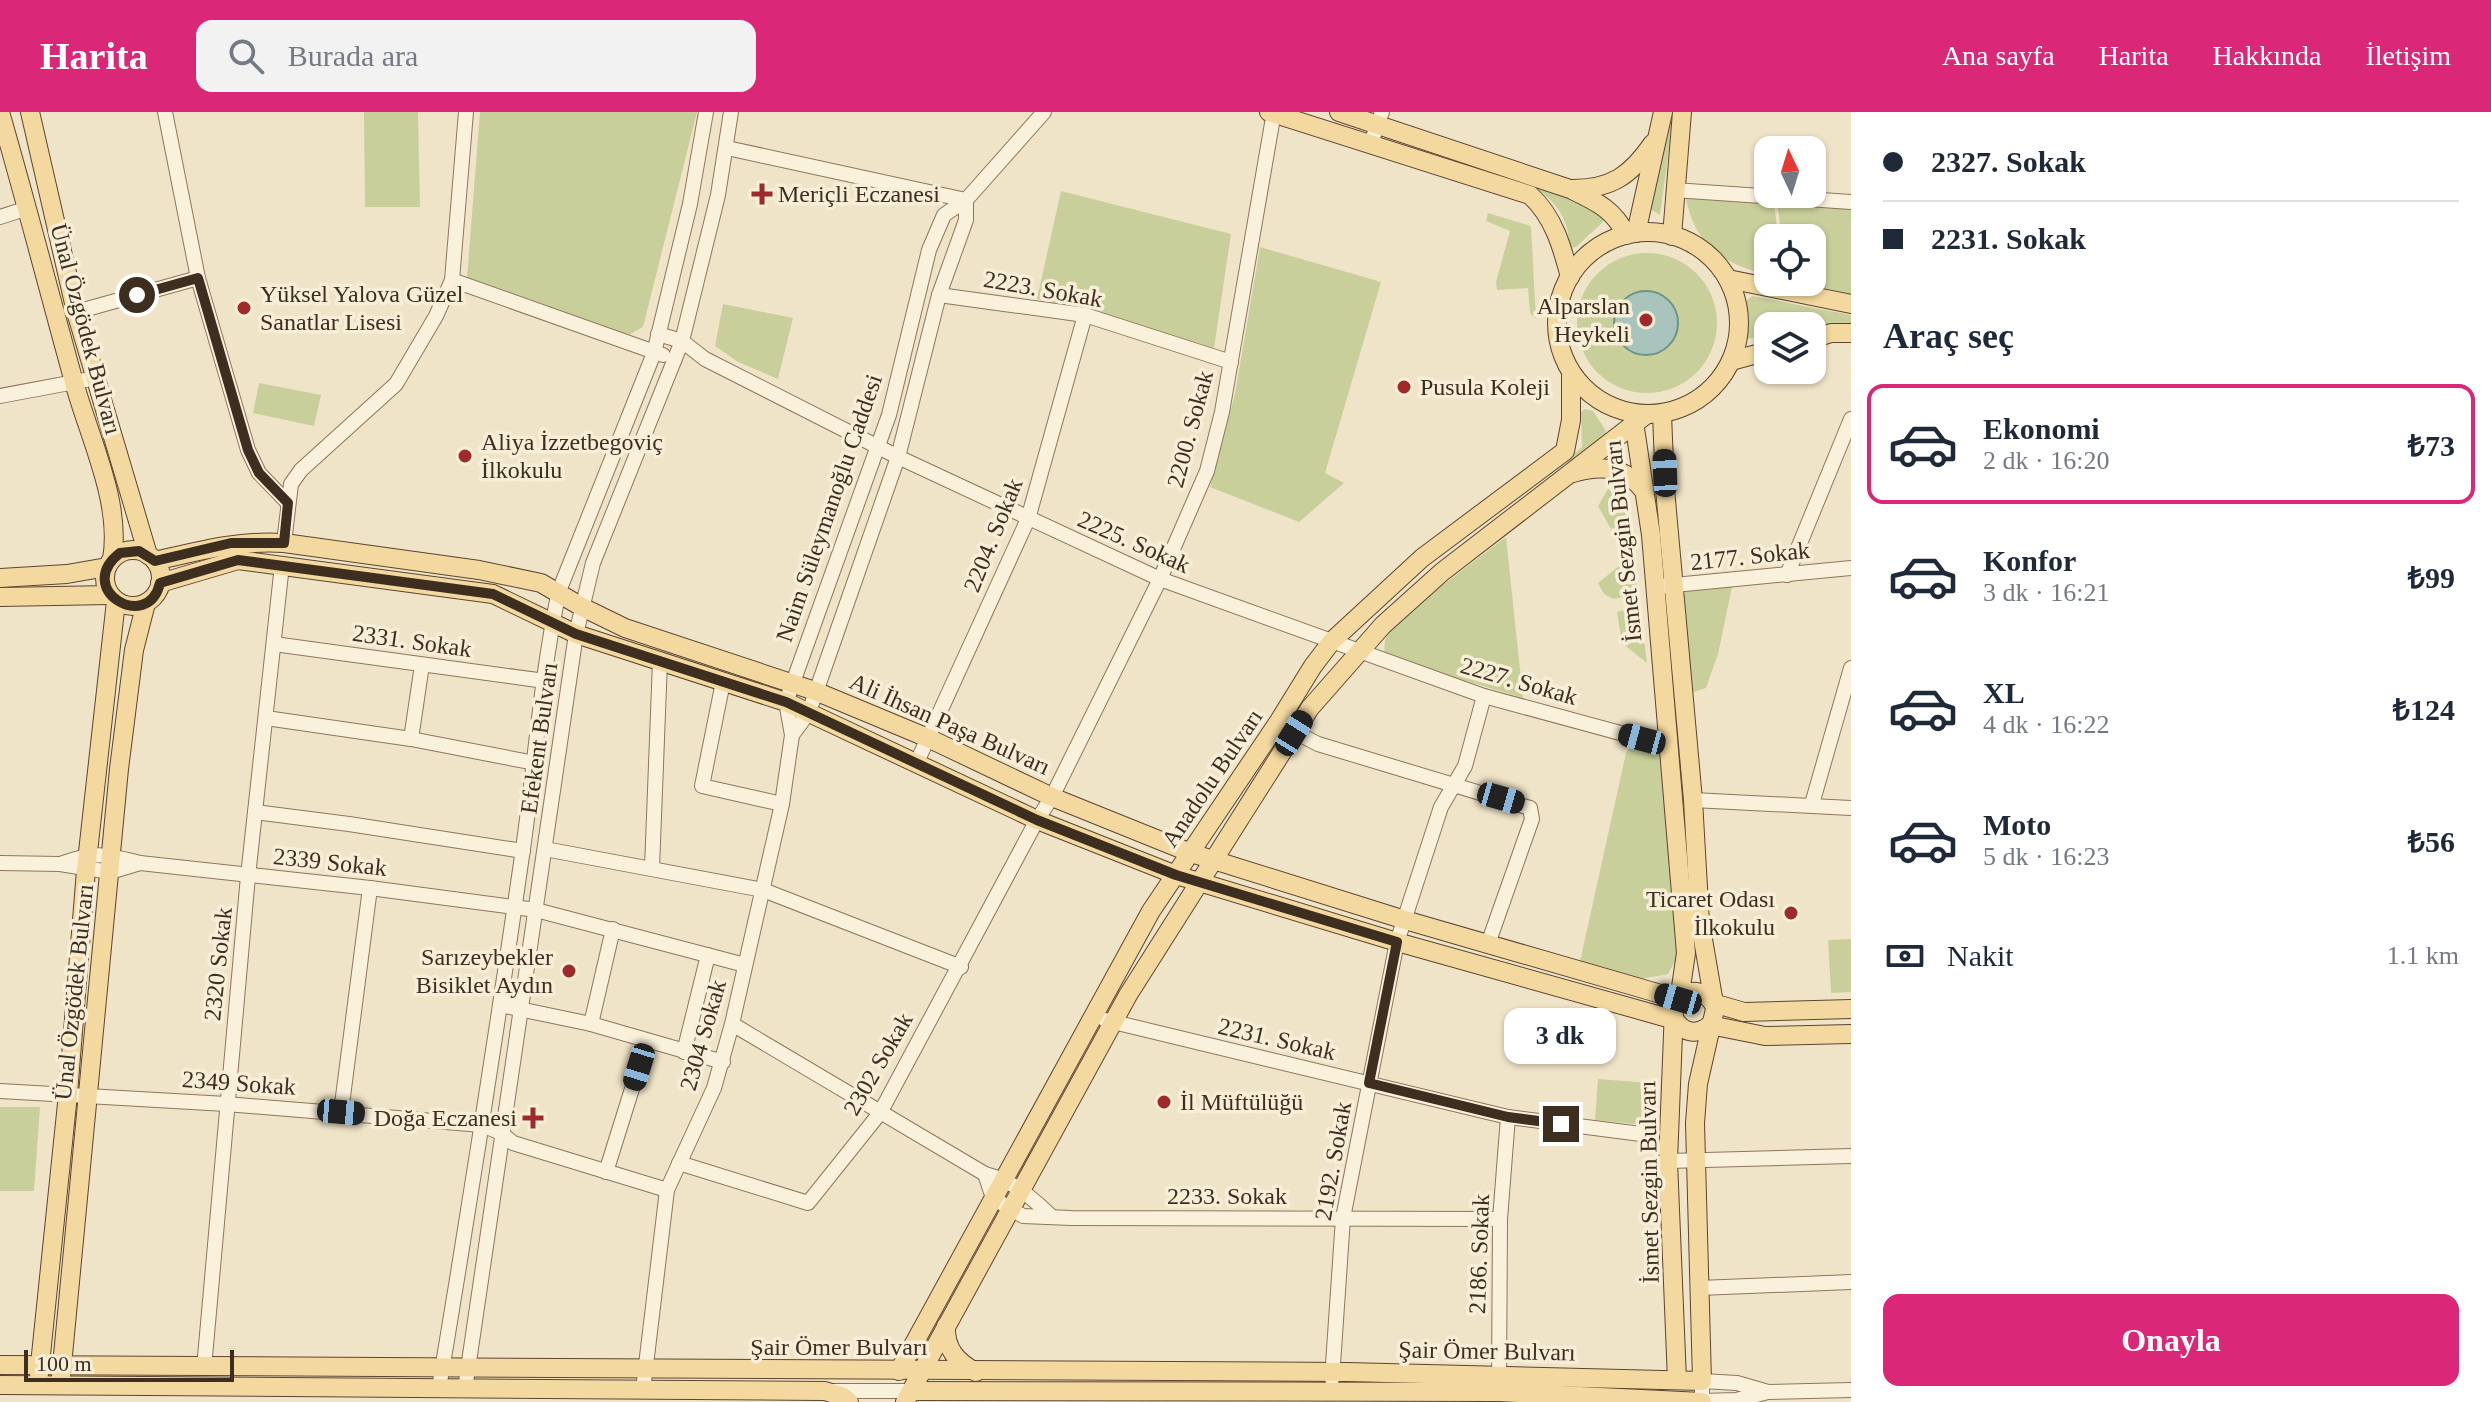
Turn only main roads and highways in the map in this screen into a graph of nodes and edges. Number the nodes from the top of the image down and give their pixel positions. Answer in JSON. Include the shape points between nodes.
{"nodes":[{"id":1,"x":0,"y":112,"type":"edge"},
{"id":2,"x":30,"y":112,"type":"edge"},
{"id":3,"x":1272,"y":112,"type":"edge"},
{"id":4,"x":1339,"y":112,"type":"edge"},
{"id":5,"x":1663,"y":112,"type":"edge"},
{"id":6,"x":1682,"y":112,"type":"edge"},
{"id":7,"x":1379,"y":118,"type":"edge"},
{"id":8,"x":1657,"y":138,"type":"junction"},
{"id":9,"x":1570,"y":189,"type":"junction"},
{"id":10,"x":1631,"y":234,"type":"junction"},
{"id":11,"x":1672,"y":236,"type":"junction"},
{"id":12,"x":1570,"y":277,"type":"junction"},
{"id":13,"x":1728,"y":279,"type":"junction"},
{"id":14,"x":1851,"y":304,"type":"edge"},
{"id":15,"x":1851,"y":333,"type":"edge"},
{"id":16,"x":1826,"y":335,"type":"edge"},
{"id":17,"x":1754,"y":355,"type":"edge"},
{"id":18,"x":1731,"y":361,"type":"junction"},
{"id":19,"x":1571,"y":373,"type":"junction"},
{"id":20,"x":1644,"y":416,"type":"junction"},
{"id":21,"x":1567,"y":475,"type":"junction"},
{"id":22,"x":1644,"y":491,"type":"junction"},
{"id":23,"x":152,"y":558,"type":"junction"},
{"id":24,"x":110,"y":563,"type":"junction"},
{"id":25,"x":0,"y":578,"type":"edge"},
{"id":26,"x":160,"y":583,"type":"junction"},
{"id":27,"x":1663,"y":587,"type":"junction"},
{"id":28,"x":0,"y":597,"type":"edge"},
{"id":29,"x":113,"y":598,"type":"junction"},
{"id":30,"x":146,"y":603,"type":"junction"},
{"id":31,"x":1287,"y":727,"type":"junction"},
{"id":32,"x":1191,"y":853,"type":"junction"},
{"id":33,"x":1213,"y":860,"type":"junction"},
{"id":34,"x":1176,"y":875,"type":"junction"},
{"id":35,"x":1199,"y":884,"type":"junction"},
{"id":36,"x":1678,"y":999,"type":"junction"},
{"id":37,"x":1713,"y":1003,"type":"junction"},
{"id":38,"x":1851,"y":1009,"type":"edge"},
{"id":39,"x":1675,"y":1020,"type":"junction"},
{"id":40,"x":1710,"y":1025,"type":"junction"},
{"id":41,"x":1851,"y":1034,"type":"edge"},
{"id":42,"x":946,"y":1326,"type":"junction"},
{"id":43,"x":0,"y":1365,"type":"edge"},
{"id":44,"x":40,"y":1365,"type":"junction"},
{"id":45,"x":61,"y":1366,"type":"junction"},
{"id":46,"x":899,"y":1371,"type":"junction"},
{"id":47,"x":921,"y":1372,"type":"junction"},
{"id":48,"x":976,"y":1372,"type":"junction"},
{"id":49,"x":1677,"y":1380,"type":"junction"},
{"id":50,"x":1702,"y":1381,"type":"joint"},
{"id":51,"x":1499,"y":1384,"type":"junction"},
{"id":52,"x":0,"y":1385,"type":"edge"},
{"id":53,"x":38,"y":1386,"type":"junction"},
{"id":54,"x":1340,"y":1386,"type":"edge"},
{"id":55,"x":61,"y":1387,"type":"junction"},
{"id":56,"x":162,"y":1394,"type":"edge"},
{"id":57,"x":266,"y":1395,"type":"edge"},
{"id":58,"x":908,"y":1397,"type":"edge"},
{"id":59,"x":1674,"y":1401,"type":"edge"},
{"id":60,"x":849,"y":1402,"type":"edge"},
{"id":61,"x":1702,"y":1402,"type":"edge"}],
"edges":[{"from":1,"to":24,"type":"main road","name":"Ünal Özgödek Bulvarı","via":[[113,512],[116,540]]},
{"from":2,"to":23,"type":"main road","name":"Ünal Özgödek Bulvarı","via":[[76,312]]},
{"from":3,"to":12,"type":"main road","via":[[1530,195],[1551,220]]},
{"from":4,"to":7,"type":"main road"},
{"from":5,"to":8,"type":"main road"},
{"from":6,"to":11,"type":"main road"},
{"from":7,"to":9,"type":"main road"},
{"from":8,"to":9,"type":"main road","via":[[1618,181]]},
{"from":8,"to":10,"type":"main road"},
{"from":9,"to":10,"type":"main road","via":[[1605,206]]},
{"from":10,"to":11,"type":"main road"},
{"from":10,"to":12,"type":"main road","via":[[1591,253]]},
{"from":11,"to":13,"type":"main road","via":[[1706,252]]},
{"from":12,"to":19,"type":"main road","via":[[1557,329]]},
{"from":13,"to":14,"type":"main road"},
{"from":13,"to":18,"type":"main road","via":[[1739,323]]},
{"from":15,"to":16,"type":"main road"},
{"from":17,"to":18,"type":"main road"},
{"from":18,"to":20,"type":"main road","via":[[1709,391],[1686,407]]},
{"from":19,"to":20,"type":"main road","via":[[1597,399]]},
{"from":19,"to":31,"type":"main road","name":"Anadolu Bulvarı","via":[[1565,451],[1422,558],[1332,641],[1313,666]]},
{"from":20,"to":21,"type":"main road","name":"Anadolu Bulvarı"},
{"from":20,"to":22,"type":"main road","name":"İsmet Sezgin Bulvarı"},
{"from":20,"to":27,"type":"main road"},
{"from":21,"to":22,"type":"main road","via":[[1612,468],[1635,478]]},
{"from":21,"to":31,"type":"main road","name":"Anadolu Bulvarı","via":[[1383,625]]},
{"from":22,"to":27,"type":"main road","name":"İsmet Sezgin Bulvarı"},
{"from":23,"to":24,"type":"main road","via":[[130,550]]},
{"from":23,"to":26,"type":"main road"},
{"from":23,"to":32,"type":"main road","name":"Ali İhsan Paşa Bulvarı","via":[[231,543],[284,543],[541,583],[625,628],[815,691]]},
{"from":24,"to":25,"type":"main road","via":[[67,574]]},
{"from":24,"to":29,"type":"main road","via":[[105,577]]},
{"from":26,"to":30,"type":"main road"},
{"from":26,"to":34,"type":"main road","via":[[238,560],[493,594],[576,634],[786,702],[1037,820]]},
{"from":27,"to":36,"type":"main road","name":"İsmet Sezgin Bulvarı","via":[[1668,746],[1686,953]]},
{"from":27,"to":37,"type":"main road","name":"İsmet Sezgin Bulvarı","via":[[1693,800],[1700,922]]},
{"from":28,"to":29,"type":"main road"},
{"from":29,"to":30,"type":"main road","via":[[133,606]]},
{"from":29,"to":44,"type":"main road","name":"Ünal Özgödek Bulvarı"},
{"from":30,"to":45,"type":"main road","name":"Ünal Özgödek Bulvarı","via":[[134,650],[119,769]]},
{"from":31,"to":32,"type":"main road","name":"Anadolu Bulvarı"},
{"from":31,"to":33,"type":"main road","name":"Anadolu Bulvarı"},
{"from":32,"to":33,"type":"main road","name":"Ali İhsan Paşa Bulvarı"},
{"from":32,"to":34,"type":"main road","name":"Anadolu Bulvarı"},
{"from":33,"to":35,"type":"main road","name":"Anadolu Bulvarı"},
{"from":33,"to":36,"type":"main road","name":"Ali İhsan Paşa Bulvarı"},
{"from":34,"to":35,"type":"main road"},
{"from":34,"to":46,"type":"main road","name":"Anadolu Bulvarı","via":[[1151,911]]},
{"from":35,"to":39,"type":"main road"},
{"from":35,"to":42,"type":"main road","name":"Anadolu Bulvarı","via":[[1113,1023]]},
{"from":36,"to":37,"type":"main road","name":"Ali İhsan Paşa Bulvarı","via":[[1697,992]]},
{"from":36,"to":39,"type":"main road","name":"İsmet Sezgin Bulvarı"},
{"from":37,"to":38,"type":"main road","via":[[1744,1012]]},
{"from":37,"to":40,"type":"main road","name":"İsmet Sezgin Bulvarı"},
{"from":39,"to":40,"type":"main road","via":[[1691,1032]]},
{"from":39,"to":49,"type":"main road","name":"İsmet Sezgin Bulvarı","via":[[1668,1161]]},
{"from":40,"to":41,"type":"main road","via":[[1765,1036]]},
{"from":40,"to":50,"type":"main road","name":"İsmet Sezgin Bulvarı","via":[[1698,1084],[1694,1161]]},
{"from":42,"to":47,"type":"main road","name":"Anadolu Bulvarı"},
{"from":42,"to":48,"type":"main road","via":[[955,1358]]},
{"from":43,"to":44,"type":"main road","name":"Şair Ömer Bulvarı"},
{"from":44,"to":45,"type":"main road","name":"Şair Ömer Bulvarı"},
{"from":44,"to":53,"type":"main road","name":"Ünal Özgödek Bulvarı"},
{"from":45,"to":46,"type":"main road","name":"Şair Ömer Bulvarı"},
{"from":45,"to":55,"type":"main road","name":"Ünal Özgödek Bulvarı"},
{"from":46,"to":47,"type":"main road","name":"Şair Ömer Bulvarı"},
{"from":47,"to":48,"type":"main road","name":"Şair Ömer Bulvarı"},
{"from":47,"to":58,"type":"main road","name":"Anadolu Bulvarı"},
{"from":48,"to":54,"type":"main road","name":"Şair Ömer Bulvarı"},
{"from":49,"to":50,"type":"main road","name":"Şair Ömer Bulvarı"},
{"from":49,"to":51,"type":"main road","name":"Şair Ömer Bulvarı"},
{"from":51,"to":54,"type":"main road","name":"Şair Ömer Bulvarı"},
{"from":51,"to":59,"type":"main road","name":"Şair Ömer Bulvarı"},
{"from":52,"to":53,"type":"main road","name":"Şair Ömer Bulvarı"},
{"from":53,"to":55,"type":"main road","name":"Şair Ömer Bulvarı"},
{"from":54,"to":58,"type":"main road","name":"Şair Ömer Bulvarı"},
{"from":55,"to":56,"type":"main road","name":"Şair Ömer Bulvarı"},
{"from":56,"to":57,"type":"main road","name":"Şair Ömer Bulvarı"},
{"from":57,"to":60,"type":"main road","name":"Şair Ömer Bulvarı","via":[[439,1388],[825,1391]]},
{"from":59,"to":61,"type":"main road","name":"Şair Ömer Bulvarı"}]}
